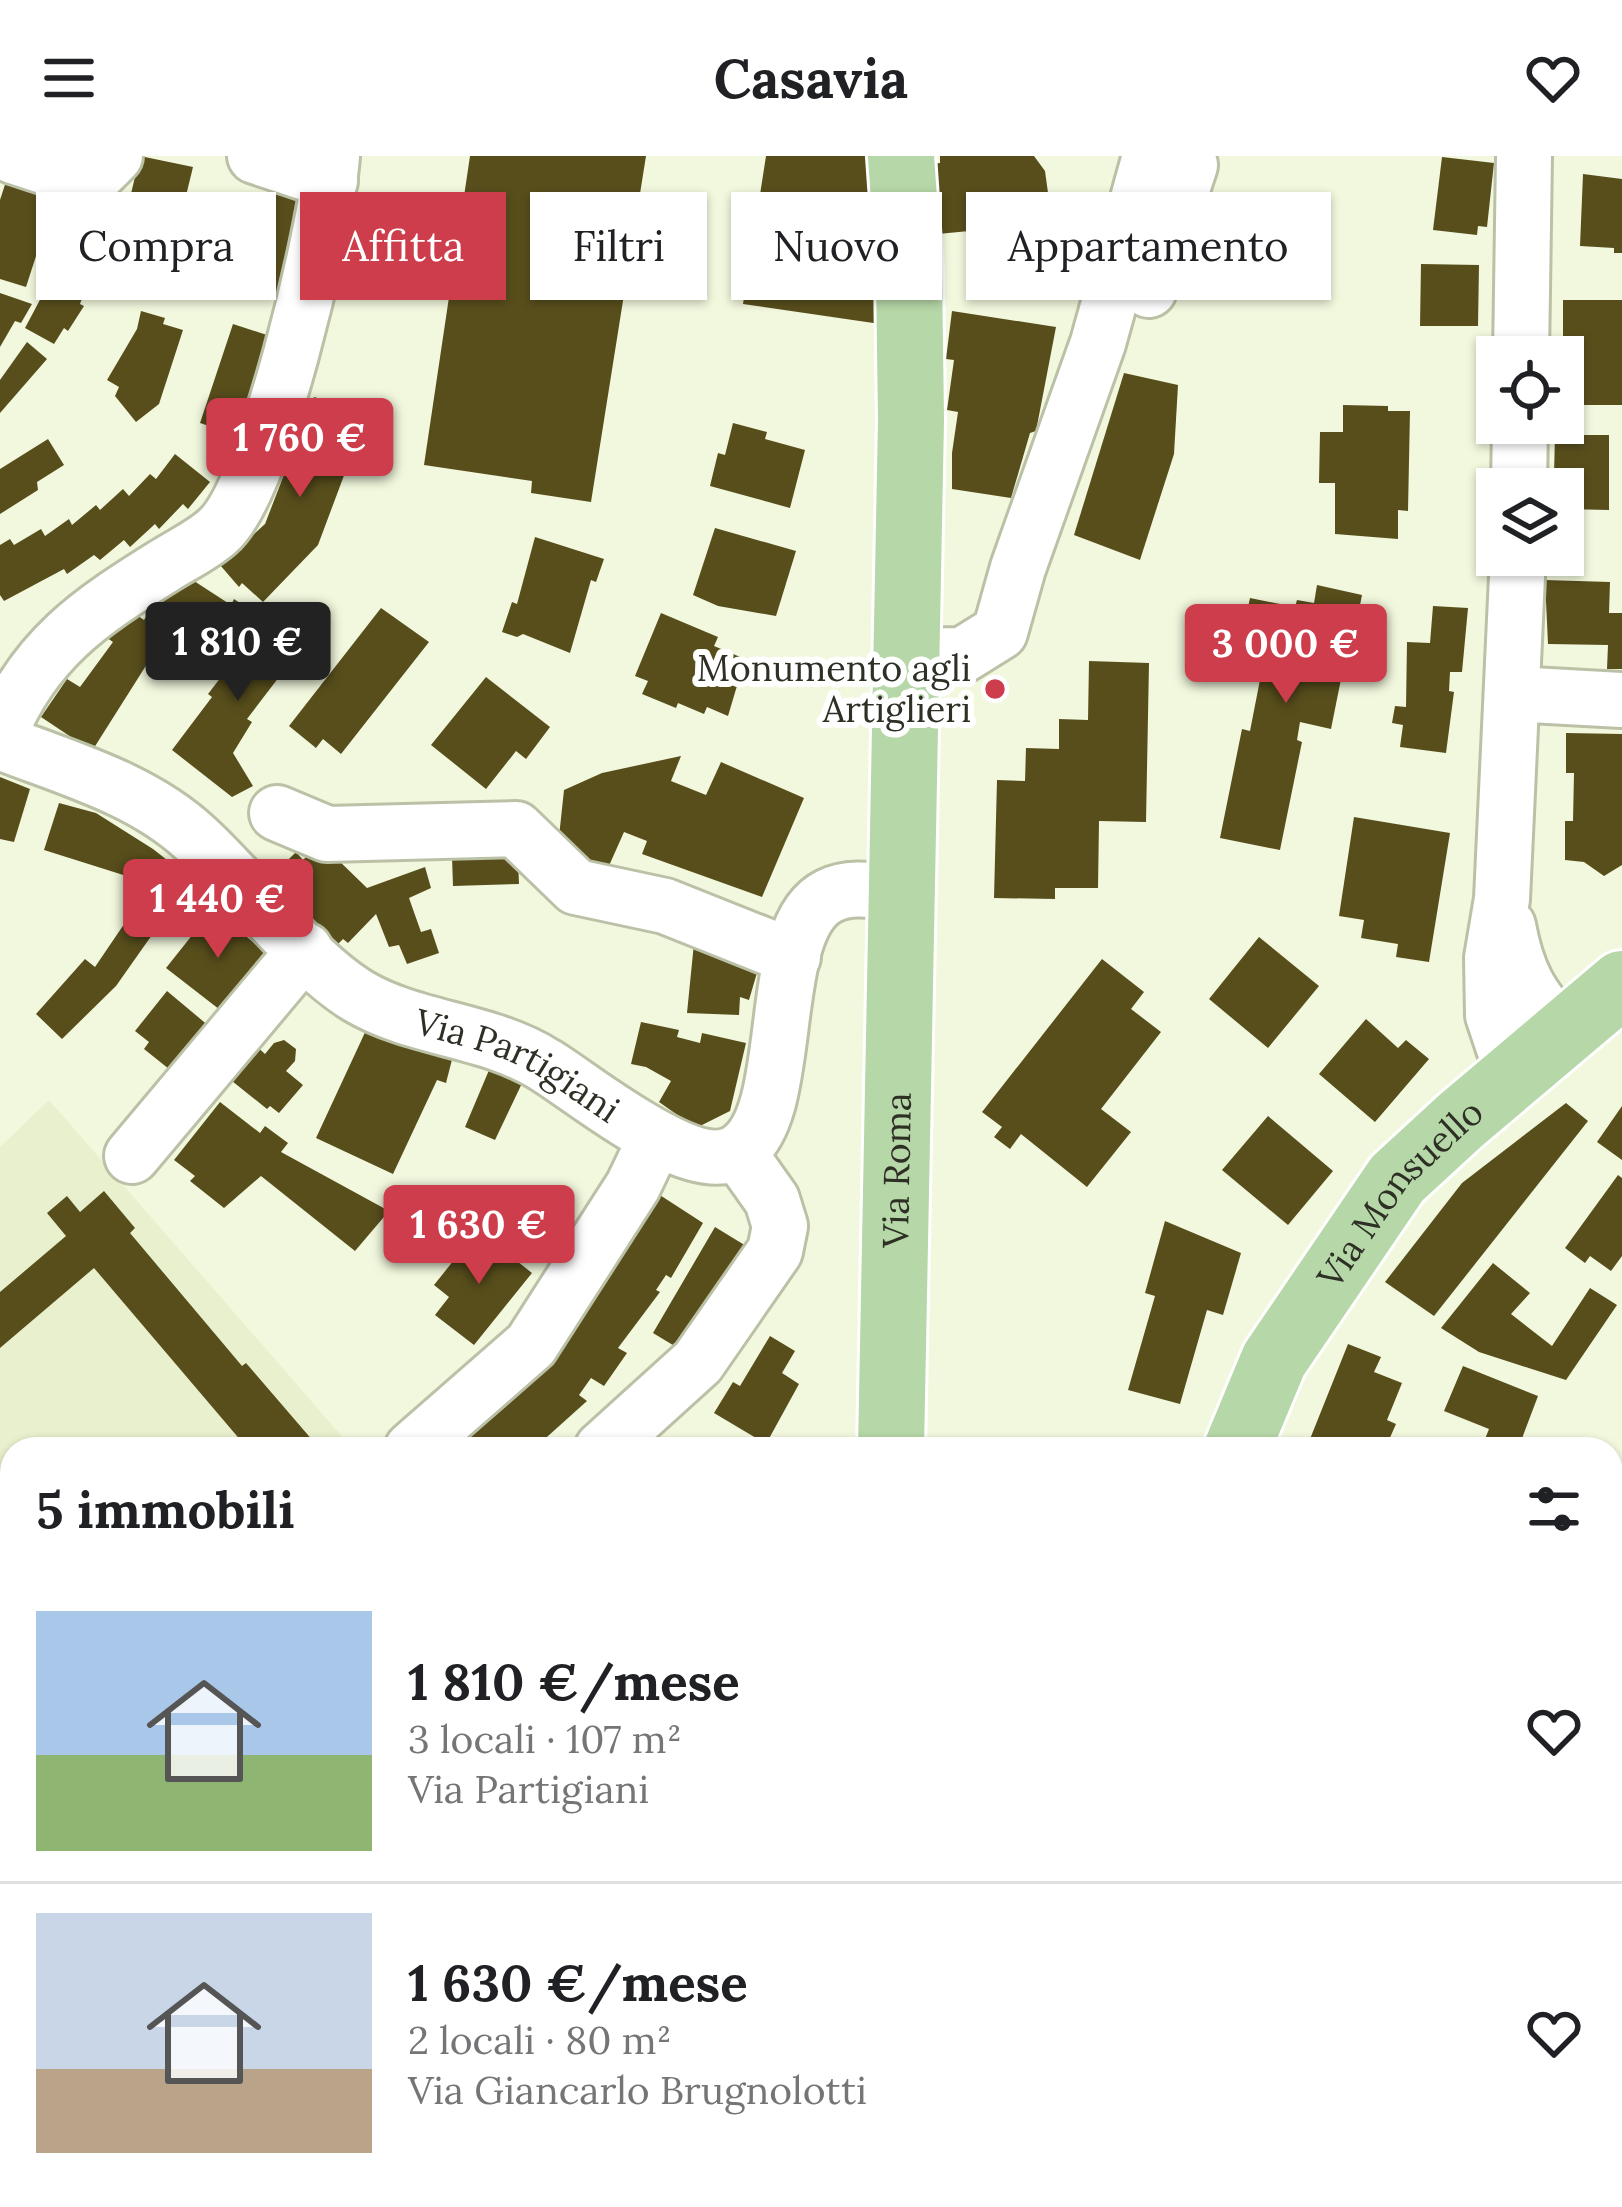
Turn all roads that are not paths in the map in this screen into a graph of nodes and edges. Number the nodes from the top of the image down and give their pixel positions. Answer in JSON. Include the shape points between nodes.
{"nodes":[{"id":1,"x":13,"y":156,"type":"edge"},
{"id":2,"x":115,"y":156,"type":"edge"},
{"id":3,"x":255,"y":156,"type":"edge"},
{"id":4,"x":901,"y":156,"type":"edge"},
{"id":5,"x":1113,"y":156,"type":"edge"},
{"id":6,"x":1150,"y":156,"type":"edge"},
{"id":7,"x":1172,"y":156,"type":"edge"},
{"id":8,"x":1524,"y":156,"type":"edge"},
{"id":9,"x":331,"y":168,"type":"edge"},
{"id":10,"x":1521,"y":336,"type":"edge"},
{"id":11,"x":1098,"y":344,"type":"junction"},
{"id":12,"x":1517,"y":576,"type":"edge"},
{"id":13,"x":906,"y":656,"type":"junction"},
{"id":14,"x":1512,"y":694,"type":"junction"},
{"id":15,"x":1622,"y":700,"type":"edge"},
{"id":16,"x":0,"y":737,"type":"edge"},
{"id":17,"x":277,"y":813,"type":"dead end"},
{"id":18,"x":901,"y":893,"type":"junction"},
{"id":19,"x":1502,"y":899,"type":"junction"},
{"id":20,"x":305,"y":950,"type":"junction"},
{"id":21,"x":793,"y":957,"type":"junction"},
{"id":22,"x":1622,"y":984,"type":"edge"},
{"id":23,"x":1563,"y":1034,"type":"junction"},
{"id":24,"x":1513,"y":1075,"type":"junction"},
{"id":25,"x":656,"y":1138,"type":"junction"},
{"id":26,"x":737,"y":1152,"type":"junction"},
{"id":27,"x":132,"y":1156,"type":"dead end"},
{"id":28,"x":426,"y":1437,"type":"edge"},
{"id":29,"x":615,"y":1437,"type":"edge"},
{"id":30,"x":890,"y":1437,"type":"edge"},
{"id":31,"x":1242,"y":1437,"type":"edge"}],
"edges":[{"from":1,"to":2,"type":"street","via":[[96,175]]},
{"from":3,"to":9,"type":"street"},
{"from":4,"to":13,"type":"main road","name":"Via Roma","via":[[911,420]]},
{"from":5,"to":11,"type":"street","via":[[1090,270]]},
{"from":6,"to":11,"type":"street"},
{"from":7,"to":11,"type":"street","via":[[1190,165],[1147,295]]},
{"from":8,"to":10,"type":"street"},
{"from":9,"to":16,"type":"street","via":[[301,322],[248,481],[221,529],[56,643]]},
{"from":11,"to":13,"type":"street","via":[[1000,632],[963,655]]},
{"from":12,"to":14,"type":"street"},
{"from":13,"to":18,"type":"main road","name":"Via Roma"},
{"from":14,"to":15,"type":"street"},
{"from":14,"to":19,"type":"street"},
{"from":16,"to":20,"type":"street","name":"Via Partigiani","via":[[128,792],[191,834]]},
{"from":17,"to":21,"type":"street","via":[[327,834],[516,829],[576,887],[664,906]]},
{"from":18,"to":21,"type":"street","via":[[851,889],[825,897],[798,928]]},
{"from":18,"to":30,"type":"main road","name":"Via Roma"},
{"from":19,"to":23,"type":"street","via":[[1516,969]]},
{"from":19,"to":24,"type":"street","via":[[1492,1015]]},
{"from":20,"to":25,"type":"street","name":"Via Partigiani","via":[[357,995],[540,1061]]},
{"from":20,"to":27,"type":"street"},
{"from":21,"to":26,"type":"street","via":[[763,1122]]},
{"from":22,"to":23,"type":"main road","name":"Via Monsuello"},
{"from":23,"to":24,"type":"main road","name":"Via Monsuello"},
{"from":24,"to":31,"type":"main road","name":"Via Monsuello","via":[[1397,1179],[1274,1360]]},
{"from":25,"to":26,"type":"street","name":"Via Partigiani","via":[[708,1158]]},
{"from":25,"to":28,"type":"street","via":[[531,1345]]},
{"from":26,"to":29,"type":"street","via":[[772,1200],[780,1226],[775,1251],[698,1362]]}]}
